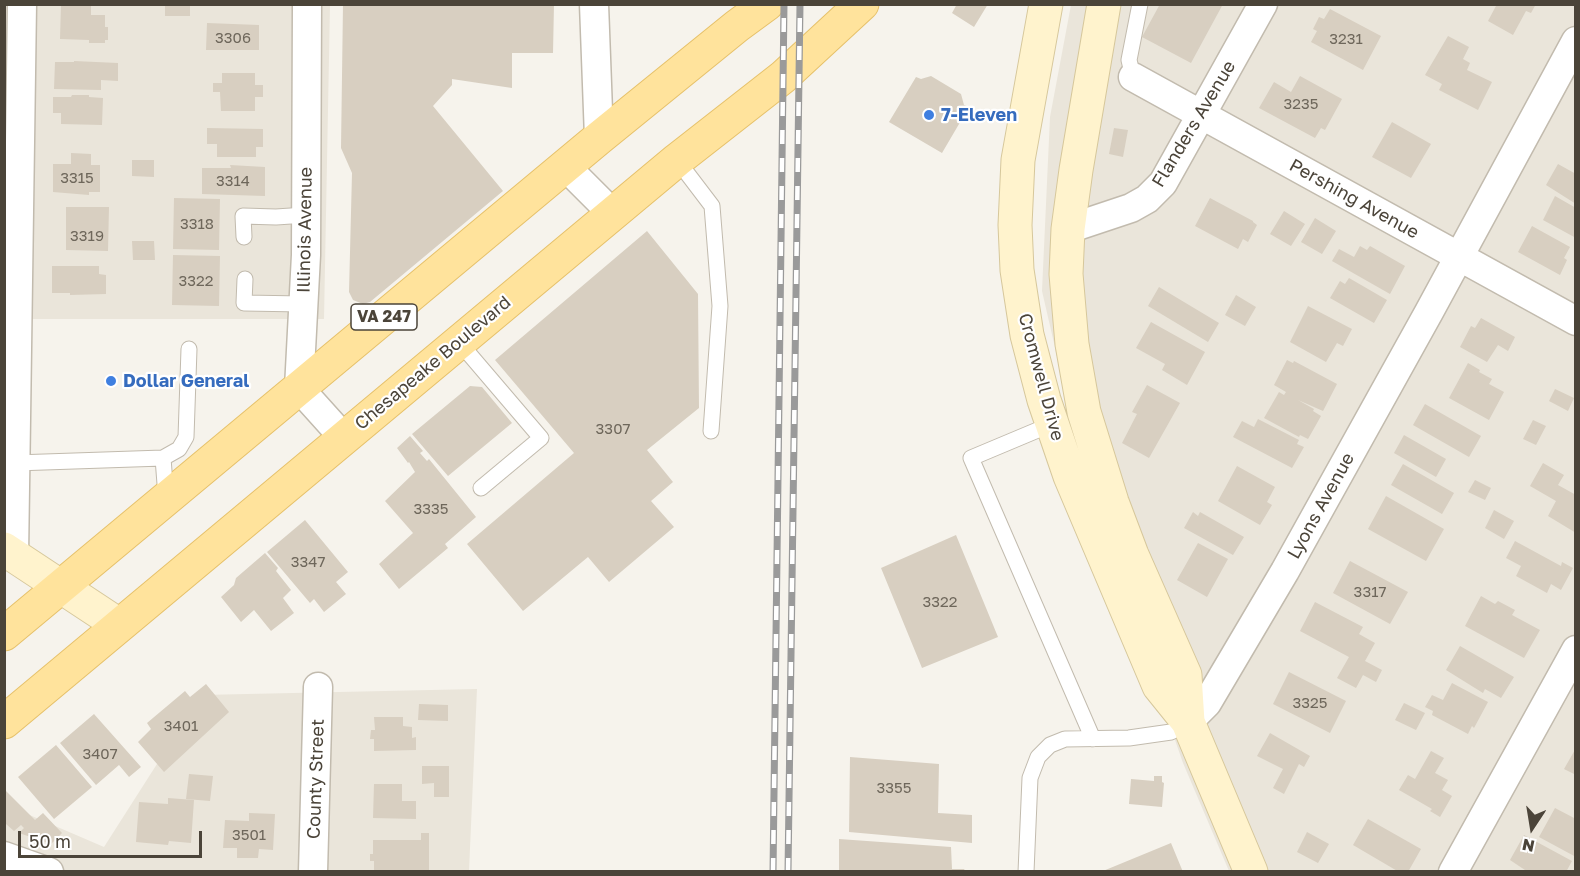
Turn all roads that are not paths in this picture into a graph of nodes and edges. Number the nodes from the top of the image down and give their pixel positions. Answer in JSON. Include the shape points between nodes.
{"nodes":[{"id":1,"x":22,"y":4,"type":"edge"},
{"id":2,"x":307,"y":4,"type":"edge"},
{"id":3,"x":594,"y":4,"type":"edge"},
{"id":4,"x":767,"y":4,"type":"edge"},
{"id":5,"x":862,"y":4,"type":"edge"},
{"id":6,"x":1046,"y":4,"type":"edge"},
{"id":7,"x":1104,"y":4,"type":"edge"},
{"id":8,"x":1140,"y":4,"type":"edge"},
{"id":9,"x":1263,"y":4,"type":"edge"},
{"id":10,"x":1575,"y":41,"type":"edge"},
{"id":11,"x":1133,"y":77,"type":"joint"},
{"id":12,"x":1202,"y":115,"type":"junction"},
{"id":13,"x":599,"y":138,"type":"junction"},
{"id":14,"x":677,"y":160,"type":"junction"},
{"id":15,"x":566,"y":166,"type":"junction"},
{"id":16,"x":613,"y":214,"type":"junction"},
{"id":17,"x":306,"y":215,"type":"junction"},
{"id":18,"x":1068,"y":230,"type":"junction"},
{"id":19,"x":244,"y":237,"type":"dead end"},
{"id":20,"x":1458,"y":257,"type":"junction"},
{"id":21,"x":245,"y":279,"type":"dead end"},
{"id":22,"x":303,"y":304,"type":"junction"},
{"id":23,"x":1575,"y":321,"type":"edge"},
{"id":24,"x":459,"y":342,"type":"junction"},
{"id":25,"x":189,"y":349,"type":"dead end"},
{"id":26,"x":299,"y":388,"type":"junction"},
{"id":27,"x":1052,"y":424,"type":"junction"},
{"id":28,"x":711,"y":430,"type":"dead end"},
{"id":29,"x":344,"y":438,"type":"junction"},
{"id":30,"x":179,"y":449,"type":"junction"},
{"id":31,"x":219,"y":455,"type":"junction"},
{"id":32,"x":163,"y":458,"type":"junction"},
{"id":33,"x":15,"y":463,"type":"junction"},
{"id":34,"x":481,"y":488,"type":"dead end"},
{"id":35,"x":167,"y":499,"type":"junction"},
{"id":36,"x":9,"y":553,"type":"edge"},
{"id":37,"x":61,"y":587,"type":"junction"},
{"id":38,"x":119,"y":626,"type":"junction"},
{"id":39,"x":4,"y":634,"type":"edge"},
{"id":40,"x":1575,"y":650,"type":"edge"},
{"id":41,"x":318,"y":687,"type":"dead end"},
{"id":42,"x":4,"y":722,"type":"edge"},
{"id":43,"x":1188,"y":722,"type":"junction"},
{"id":44,"x":1093,"y":739,"type":"junction"},
{"id":45,"x":4,"y":856,"type":"edge"},
{"id":46,"x":49,"y":872,"type":"edge"},
{"id":47,"x":313,"y":872,"type":"edge"},
{"id":48,"x":1026,"y":872,"type":"edge"},
{"id":49,"x":1251,"y":872,"type":"edge"},
{"id":50,"x":1452,"y":872,"type":"edge"}],
"edges":[{"from":1,"to":33,"type":"street"},
{"from":2,"to":17,"type":"street","name":"Illinois Avenue"},
{"from":3,"to":13,"type":"street"},
{"from":4,"to":13,"type":"main road","number":"VA 247"},
{"from":5,"to":14,"type":"main road","name":"Chesapeake Boulevard","via":[[783,77]]},
{"from":6,"to":27,"type":"street","name":"Cromwell Drive","via":[[1018,160],[1015,225],[1027,335]]},
{"from":7,"to":18,"type":"street","name":"Cromwell Drive"},
{"from":8,"to":11,"type":"lane","via":[[1129,60]]},
{"from":9,"to":12,"type":"street","name":"Flanders Avenue"},
{"from":10,"to":20,"type":"street","name":"Lyons Avenue"},
{"from":11,"to":12,"type":"street","name":"Pershing Avenue"},
{"from":12,"to":18,"type":"street","name":"Flanders Avenue","via":[[1163,183],[1147,199]]},
{"from":12,"to":20,"type":"street","name":"Pershing Avenue"},
{"from":13,"to":15,"type":"main road","number":"VA 247"},
{"from":14,"to":16,"type":"main road","name":"Chesapeake Boulevard"},
{"from":14,"to":28,"type":"lane","via":[[712,206],[720,306]]},
{"from":15,"to":16,"type":"street"},
{"from":15,"to":26,"type":"main road","number":"VA 247"},
{"from":16,"to":24,"type":"main road","name":"Chesapeake Boulevard"},
{"from":17,"to":19,"type":"lane","via":[[243,216]]},
{"from":17,"to":22,"type":"street","name":"Illinois Avenue"},
{"from":18,"to":43,"type":"street","name":"Cromwell Drive","via":[[1066,274],[1072,344],[1084,412],[1132,555],[1185,675]]},
{"from":20,"to":23,"type":"street","name":"Pershing Avenue"},
{"from":20,"to":43,"type":"street","name":"Lyons Avenue","via":[[1285,571],[1207,703]]},
{"from":21,"to":22,"type":"lane","via":[[244,303]]},
{"from":22,"to":26,"type":"street","name":"Illinois Avenue"},
{"from":24,"to":29,"type":"main road","name":"Chesapeake Boulevard"},
{"from":24,"to":34,"type":"lane","via":[[541,438]]},
{"from":25,"to":30,"type":"lane","via":[[186,437]]},
{"from":26,"to":29,"type":"street"},
{"from":26,"to":31,"type":"main road","number":"VA 247"},
{"from":27,"to":43,"type":"street","name":"Cromwell Drive","via":[[1159,686]]},
{"from":27,"to":44,"type":"lane","via":[[971,458]]},
{"from":29,"to":38,"type":"main road","name":"Chesapeake Boulevard"},
{"from":30,"to":31,"type":"lane"},
{"from":30,"to":32,"type":"lane"},
{"from":31,"to":35,"type":"main road","number":"VA 247"},
{"from":32,"to":33,"type":"lane"},
{"from":32,"to":35,"type":"lane"},
{"from":33,"to":36,"type":"street"},
{"from":35,"to":37,"type":"main road","number":"VA 247"},
{"from":36,"to":37,"type":"street"},
{"from":37,"to":38,"type":"street"},
{"from":37,"to":39,"type":"main road","number":"VA 247"},
{"from":38,"to":42,"type":"main road","name":"Chesapeake Boulevard"},
{"from":40,"to":50,"type":"street"},
{"from":41,"to":47,"type":"street","name":"County Street"},
{"from":43,"to":44,"type":"lane","name":"Lyons Avenue","via":[[1171,732]]},
{"from":43,"to":49,"type":"street","name":"Cromwell Drive"},
{"from":44,"to":48,"type":"lane","name":"Lyons Avenue","via":[[1065,739],[1050,745],[1038,757],[1030,778]]},
{"from":45,"to":46,"type":"street"}]}
